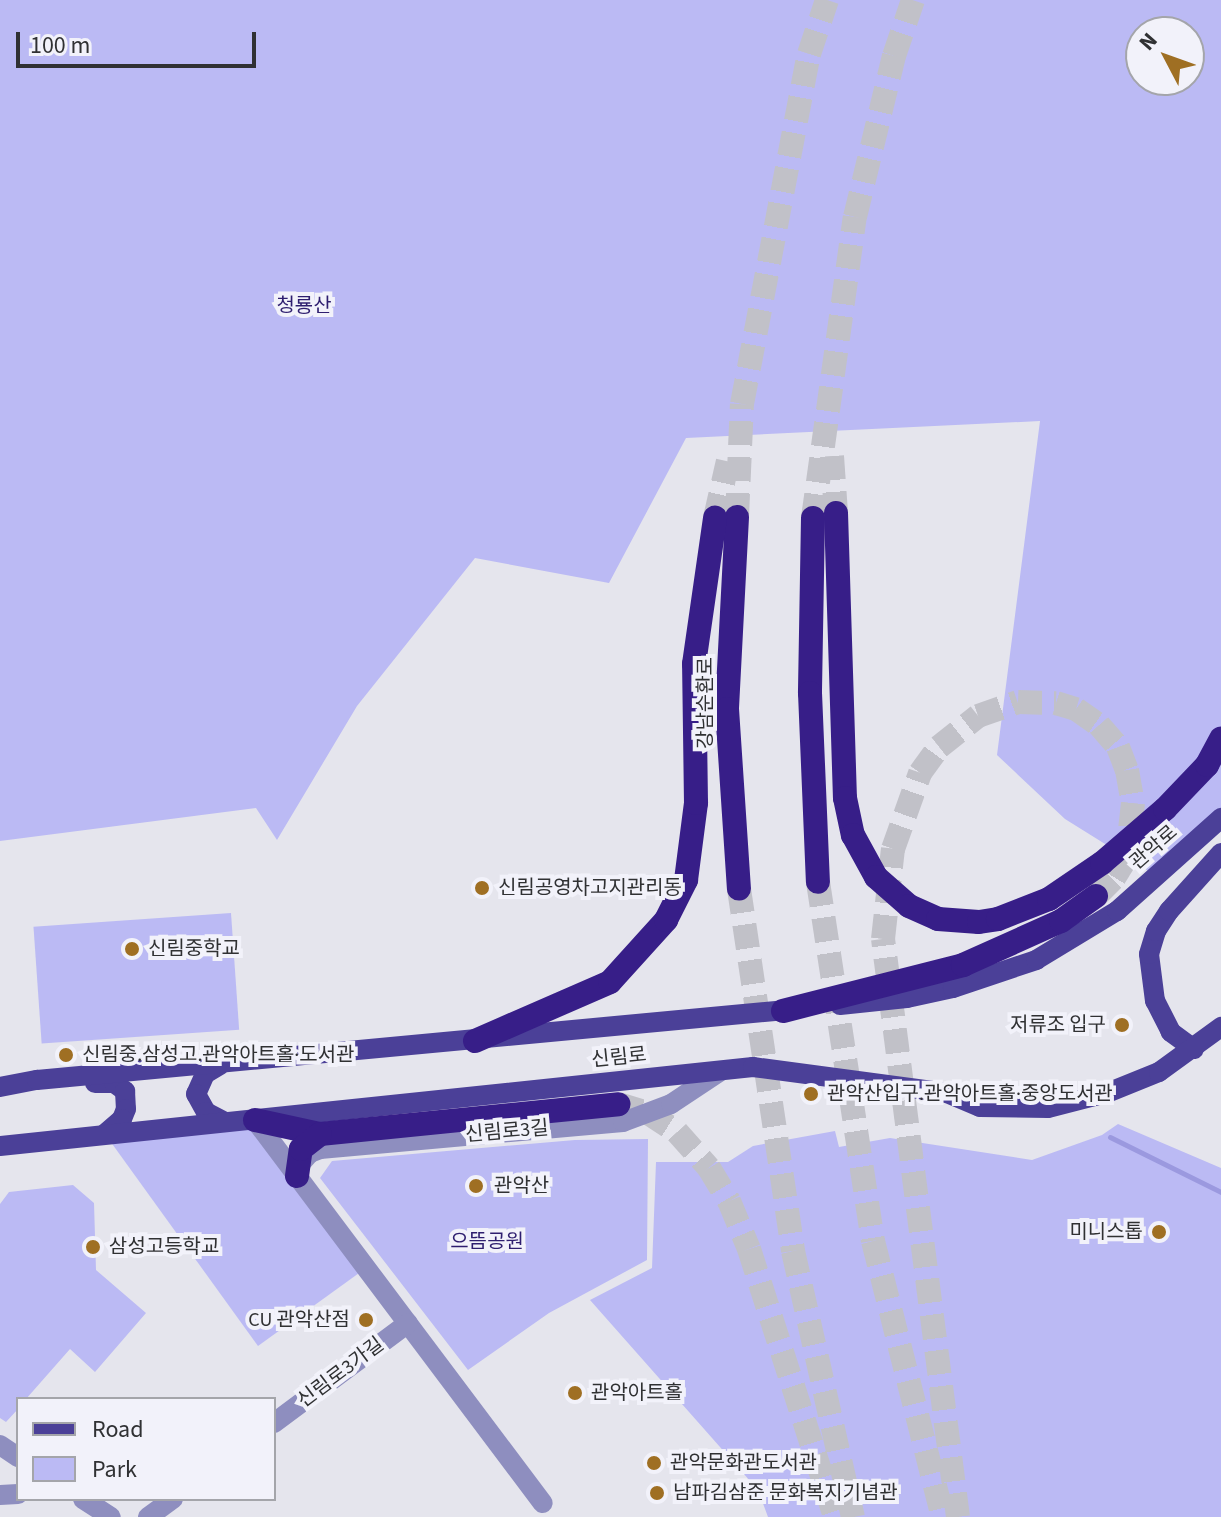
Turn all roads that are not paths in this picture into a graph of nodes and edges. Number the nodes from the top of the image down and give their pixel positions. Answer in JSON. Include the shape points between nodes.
{"nodes":[{"id":1,"x":1221,"y":739,"type":"edge"},
{"id":2,"x":1221,"y":818,"type":"edge"},
{"id":3,"x":1221,"y":853,"type":"edge"},
{"id":4,"x":818,"y":882,"type":"tunnel mouth"},
{"id":5,"x":739,"y":889,"type":"tunnel mouth"},
{"id":6,"x":1096,"y":896,"type":"tunnel mouth"},
{"id":7,"x":1117,"y":911,"type":"joint"},
{"id":8,"x":783,"y":1011,"type":"junction"},
{"id":9,"x":1221,"y":1027,"type":"edge"},
{"id":10,"x":475,"y":1041,"type":"junction"},
{"id":11,"x":1194,"y":1049,"type":"junction"},
{"id":12,"x":227,"y":1063,"type":"junction"},
{"id":13,"x":719,"y":1072,"type":"junction"},
{"id":14,"x":65,"y":1078,"type":"junction"},
{"id":15,"x":0,"y":1087,"type":"edge"},
{"id":16,"x":618,"y":1104,"type":"tunnel mouth"},
{"id":17,"x":255,"y":1120,"type":"junction"},
{"id":18,"x":223,"y":1121,"type":"junction"},
{"id":19,"x":105,"y":1134,"type":"junction"},
{"id":20,"x":320,"y":1134,"type":"junction"},
{"id":21,"x":0,"y":1146,"type":"edge"},
{"id":22,"x":297,"y":1176,"type":"junction"},
{"id":23,"x":408,"y":1323,"type":"junction"},
{"id":24,"x":276,"y":1422,"type":"edge"},
{"id":25,"x":86,"y":1501,"type":"edge"},
{"id":26,"x":170,"y":1501,"type":"edge"},
{"id":27,"x":543,"y":1503,"type":"dead end"},
{"id":28,"x":111,"y":1517,"type":"edge"},
{"id":29,"x":148,"y":1517,"type":"edge"}],
"edges":[{"from":1,"to":4,"type":"highway","via":[[1207,765],[1165,809],[1102,863],[1049,899],[979,922],[938,919],[909,906],[876,877],[853,835],[845,798],[824,516],[811,779]]},
{"from":2,"to":7,"type":"main road","name":"관악로"},
{"from":3,"to":11,"type":"main road","via":[[1169,911],[1149,954],[1155,1001],[1171,1032]]},
{"from":5,"to":10,"type":"highway","name":"강남순환로","via":[[727,709],[726,518],[694,664],[696,803],[686,880],[666,920],[610,982]]},
{"from":6,"to":8,"type":"highway","via":[[1061,921],[963,965]]},
{"from":7,"to":8,"type":"main road","name":"신림로","via":[[1036,960],[993,977],[907,998]]},
{"from":8,"to":10,"type":"main road","name":"신림로"},
{"from":9,"to":11,"type":"main road","name":"신림로"},
{"from":10,"to":12,"type":"main road","name":"신림로"},
{"from":11,"to":13,"type":"main road","name":"신림로","via":[[1159,1072],[1048,1108],[980,1107],[947,1093],[753,1067]]},
{"from":12,"to":14,"type":"main road","name":"신림로"},
{"from":12,"to":18,"type":"main road","via":[[205,1074],[196,1094],[206,1112]]},
{"from":13,"to":17,"type":"main road","name":"신림로"},
{"from":13,"to":22,"type":"street","name":"신림로3길","via":[[671,1104],[623,1122],[320,1149],[303,1160]]},
{"from":14,"to":15,"type":"main road","name":"신림로"},
{"from":14,"to":19,"type":"main road","via":[[82,1084],[114,1083],[125,1091],[122,1119]]},
{"from":16,"to":20,"type":"highway"},
{"from":17,"to":18,"type":"main road","name":"신림로"},
{"from":17,"to":20,"type":"highway"},
{"from":17,"to":22,"type":"street"},
{"from":18,"to":19,"type":"main road","name":"신림로"},
{"from":19,"to":21,"type":"main road","name":"신림로"},
{"from":20,"to":22,"type":"highway","via":[[301,1149]]},
{"from":22,"to":23,"type":"street"},
{"from":23,"to":24,"type":"street","name":"신림로3가길"},
{"from":23,"to":27,"type":"street"},
{"from":25,"to":28,"type":"street"},
{"from":26,"to":29,"type":"street"}]}
